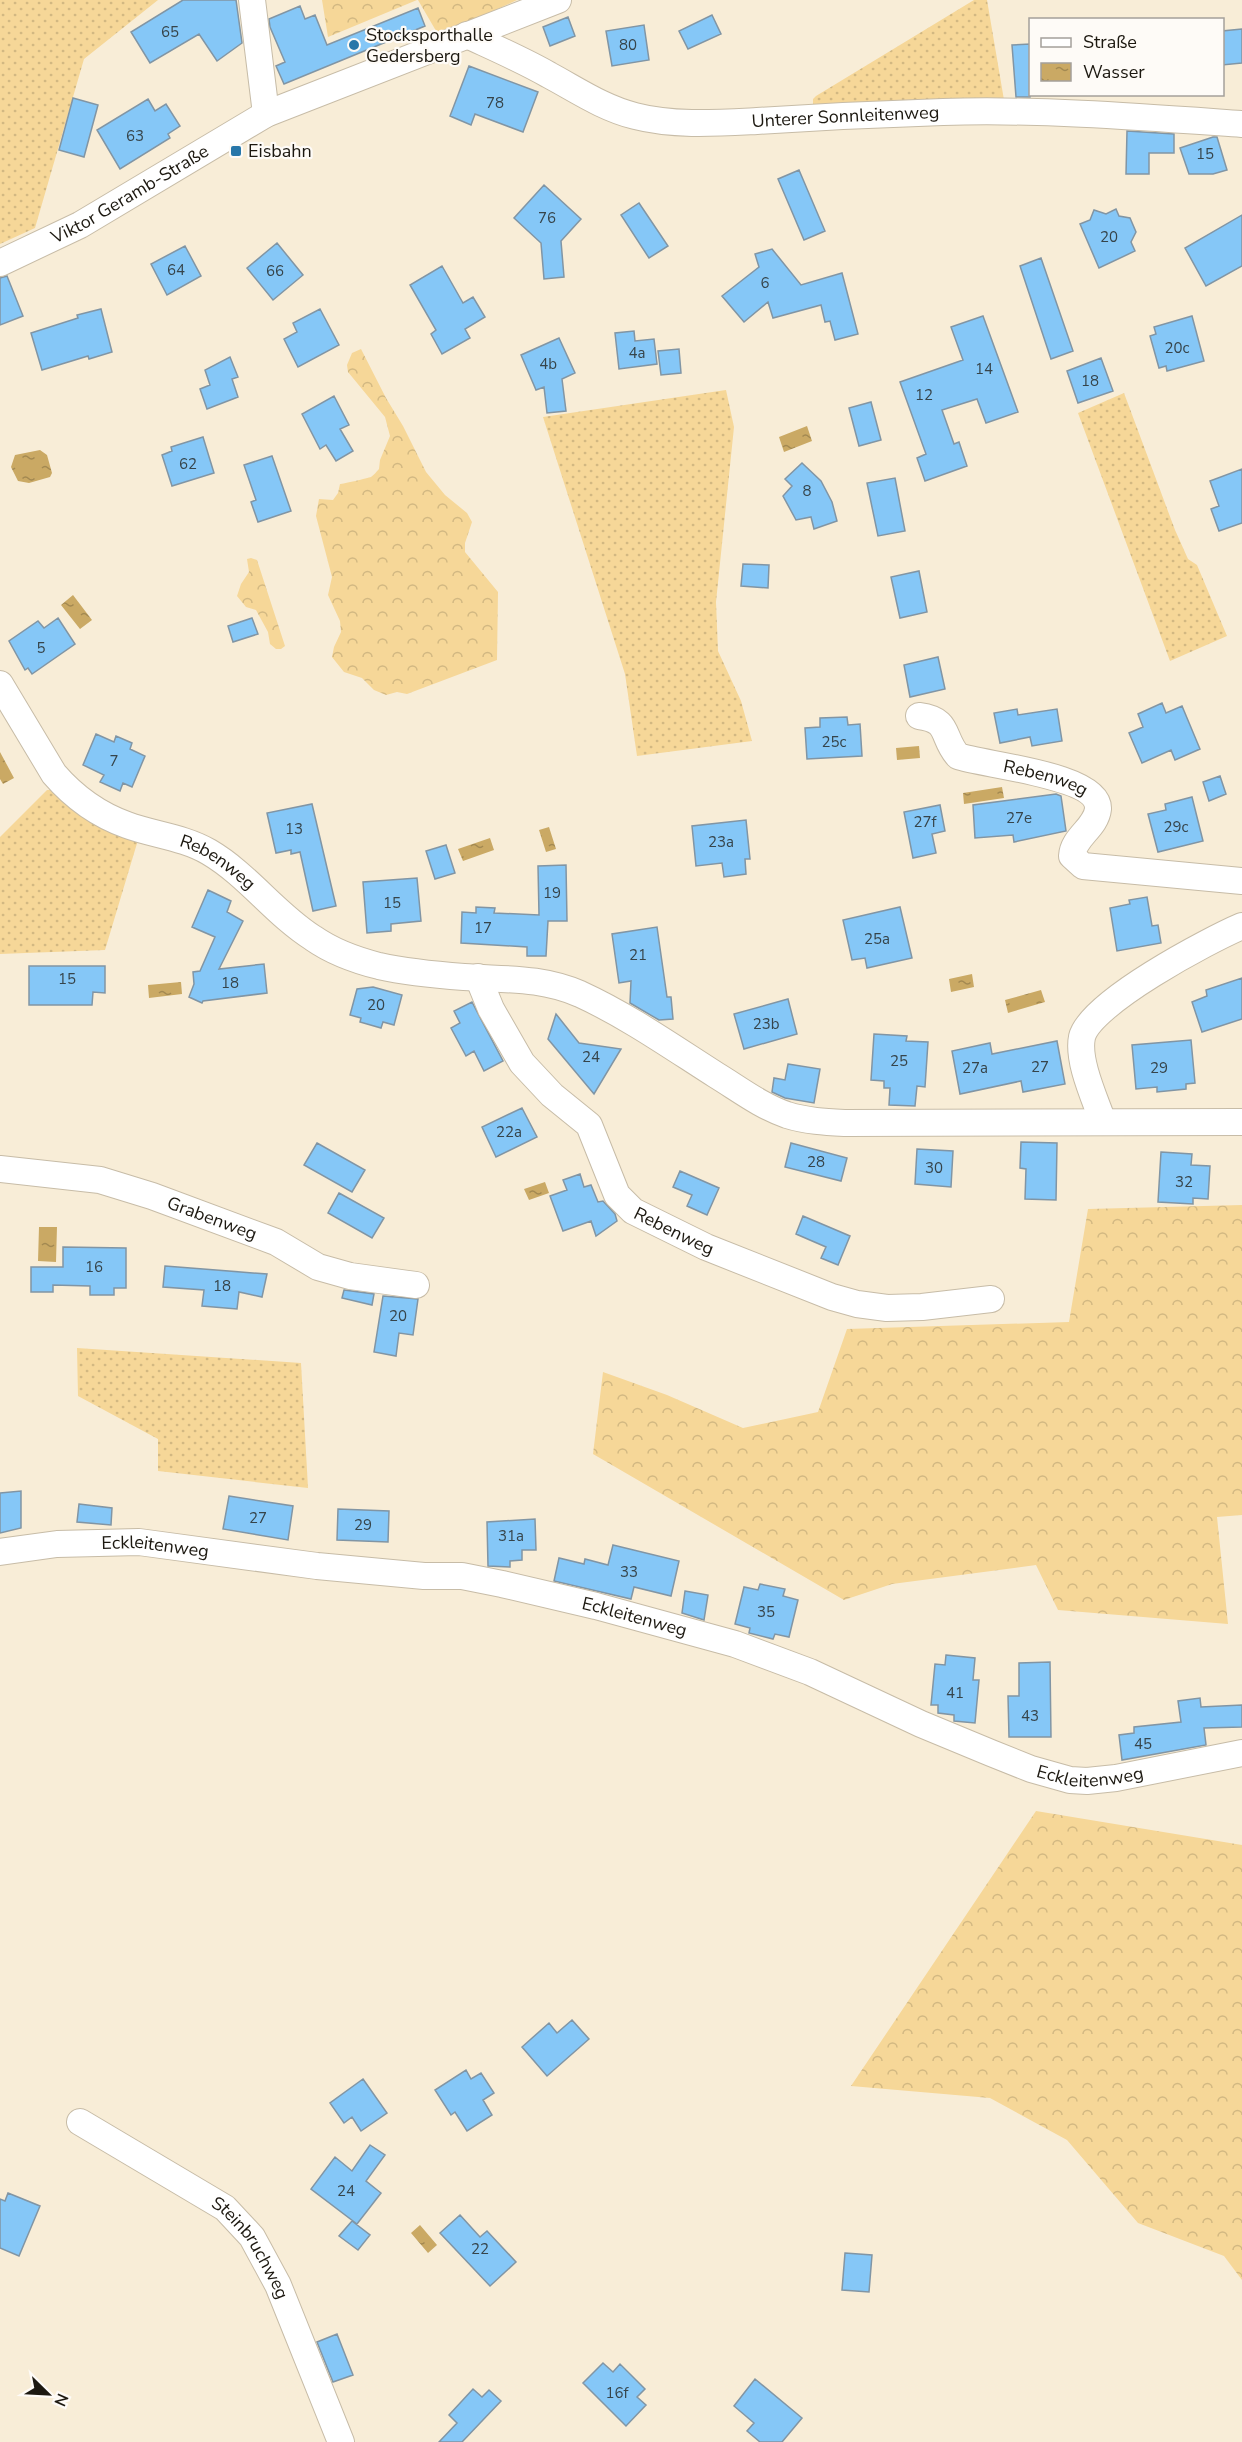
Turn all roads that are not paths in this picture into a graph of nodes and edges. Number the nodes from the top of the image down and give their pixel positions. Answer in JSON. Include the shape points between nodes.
{"nodes":[{"id":1,"x":252,"y":0,"type":"edge"},
{"id":2,"x":558,"y":0,"type":"edge"},
{"id":3,"x":467,"y":35,"type":"junction"},
{"id":4,"x":266,"y":114,"type":"junction"},
{"id":5,"x":1242,"y":124,"type":"edge"},
{"id":6,"x":0,"y":263,"type":"edge"},
{"id":7,"x":0,"y":684,"type":"edge"},
{"id":8,"x":919,"y":716,"type":"dead end"},
{"id":9,"x":1242,"y":881,"type":"edge"},
{"id":10,"x":1242,"y":926,"type":"edge"},
{"id":11,"x":478,"y":977,"type":"junction"},
{"id":12,"x":1103,"y":1122,"type":"junction"},
{"id":13,"x":1242,"y":1122,"type":"edge"},
{"id":14,"x":0,"y":1169,"type":"edge"},
{"id":15,"x":416,"y":1285,"type":"dead end"},
{"id":16,"x":991,"y":1299,"type":"dead end"},
{"id":17,"x":0,"y":1552,"type":"edge"},
{"id":18,"x":1242,"y":1753,"type":"edge"},
{"id":19,"x":80,"y":2122,"type":"dead end"},
{"id":20,"x":341,"y":2442,"type":"edge"}],
"edges":[{"from":1,"to":4,"type":"street"},
{"from":2,"to":3,"type":"street","name":"Viktor Geramb-Straße"},
{"from":3,"to":4,"type":"street","name":"Viktor Geramb-Straße"},
{"from":3,"to":5,"type":"street","name":"Unterer Sonnleitenweg","via":[[596,101],[652,119],[743,122],[1006,111]]},
{"from":4,"to":6,"type":"street","name":"Viktor Geramb-Straße","via":[[80,225]]},
{"from":7,"to":11,"type":"street","name":"Rebenweg","via":[[54,774],[87,804],[127,825],[207,851],[232,867],[312,938],[350,958],[381,966]]},
{"from":8,"to":9,"type":"street","name":"Rebenweg","via":[[941,723],[958,756],[1045,774],[1087,791],[1098,812],[1072,849],[1072,856],[1083,866]]},
{"from":10,"to":12,"type":"street","via":[[1142,981],[1106,1006],[1084,1030],[1086,1070]]},
{"from":11,"to":12,"type":"street","name":"Rebenweg","via":[[531,979],[581,995],[767,1106],[806,1120],[845,1124]]},
{"from":11,"to":16,"type":"street","name":"Rebenweg","via":[[522,1064],[589,1125],[617,1195],[633,1211],[706,1247],[857,1304],[922,1307]]},
{"from":12,"to":13,"type":"street","name":"Rebenweg"},
{"from":14,"to":15,"type":"street","name":"Grabenweg","via":[[100,1180],[276,1242],[318,1267],[350,1276]]},
{"from":17,"to":18,"type":"street","name":"Eckleitenweg","via":[[57,1544],[139,1542],[317,1566],[462,1576],[502,1584],[735,1644],[810,1672],[1031,1770],[1071,1780],[1116,1778]]},
{"from":19,"to":20,"type":"street","name":"Steinbruchweg","via":[[225,2208],[252,2237],[278,2285]]}]}
